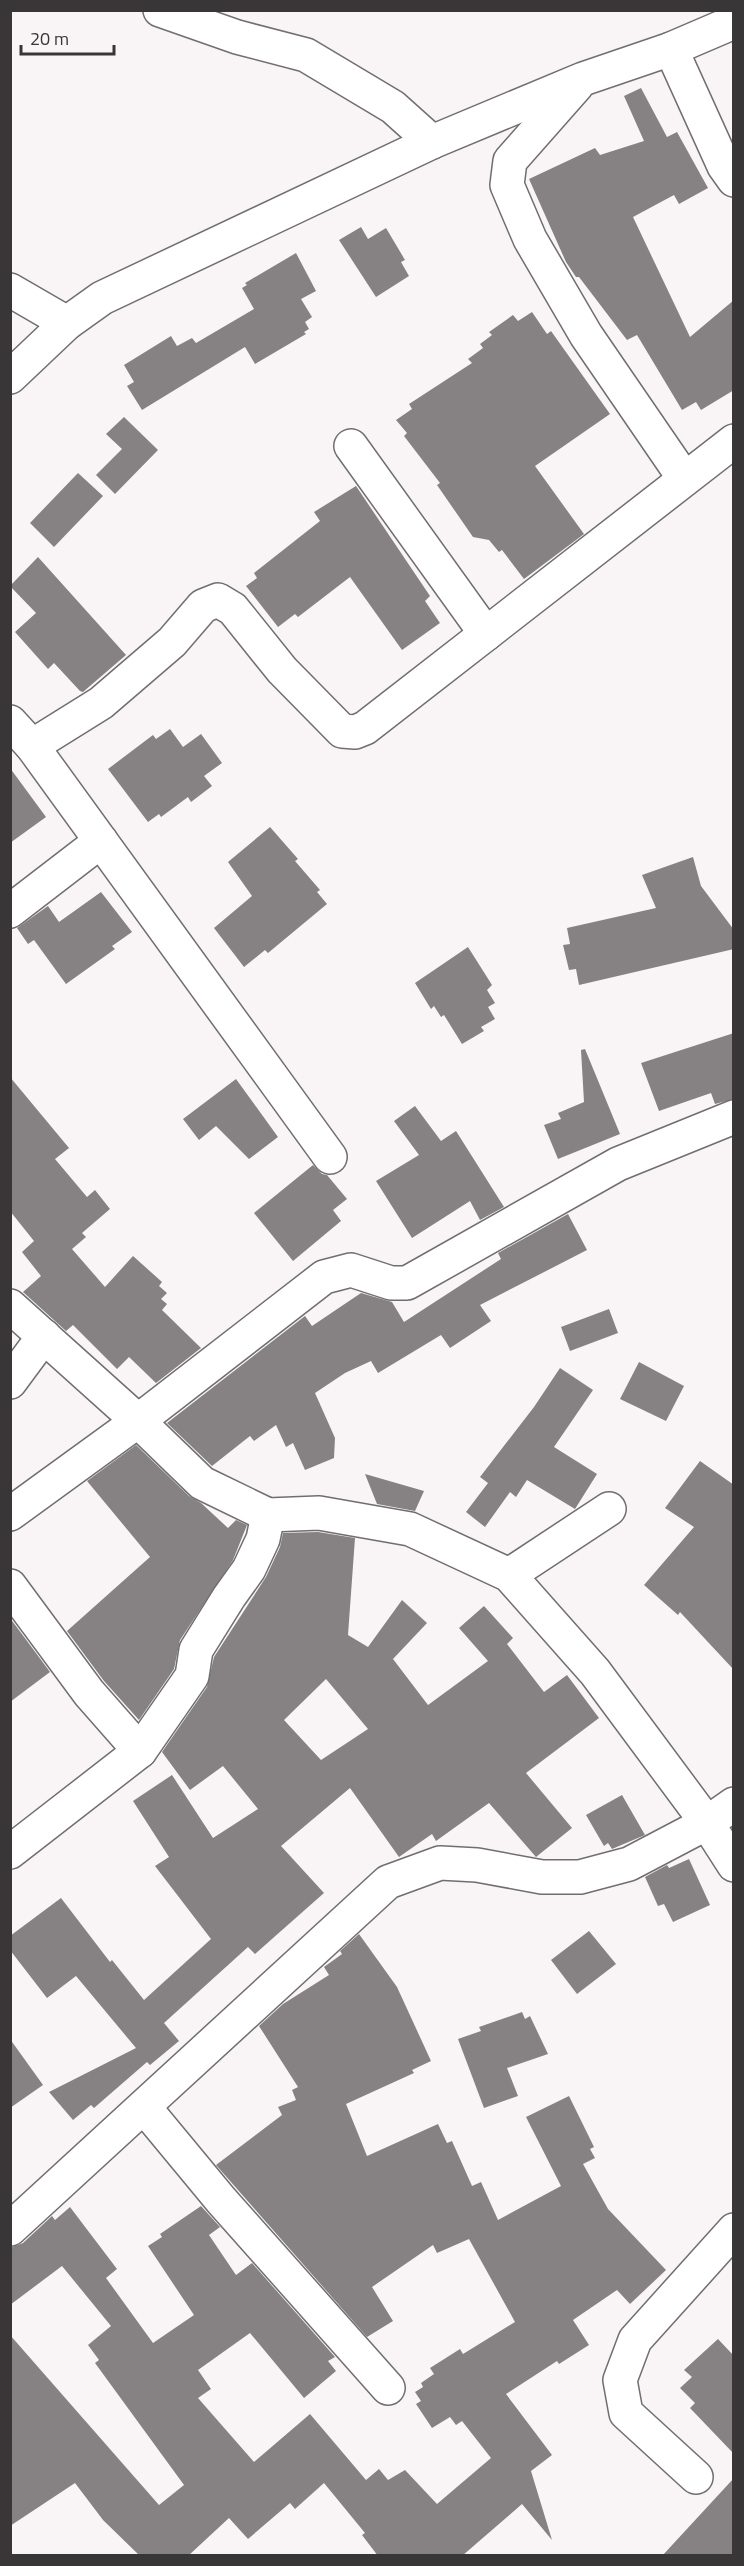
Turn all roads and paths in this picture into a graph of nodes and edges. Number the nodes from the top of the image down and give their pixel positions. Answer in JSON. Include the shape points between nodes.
{"nodes":[{"id":1,"x":159,"y":10,"type":"edge"},
{"id":2,"x":734,"y":22,"type":"edge"},
{"id":3,"x":672,"y":49,"type":"junction"},
{"id":4,"x":583,"y":78,"type":"junction"},
{"id":5,"x":432,"y":142,"type":"junction"},
{"id":6,"x":734,"y":180,"type":"edge"},
{"id":7,"x":10,"y":290,"type":"edge"},
{"id":8,"x":67,"y":323,"type":"junction"},
{"id":9,"x":10,"y":377,"type":"edge"},
{"id":10,"x":734,"y":441,"type":"edge"},
{"id":11,"x":351,"y":446,"type":"dead end"},
{"id":12,"x":684,"y":478,"type":"junction"},
{"id":13,"x":486,"y":634,"type":"junction"},
{"id":14,"x":10,"y":722,"type":"edge"},
{"id":15,"x":32,"y":746,"type":"junction"},
{"id":16,"x":101,"y":841,"type":"junction"},
{"id":17,"x":10,"y":911,"type":"edge"},
{"id":18,"x":734,"y":1117,"type":"edge"},
{"id":19,"x":330,"y":1157,"type":"dead end"},
{"id":20,"x":10,"y":1306,"type":"edge"},
{"id":21,"x":44,"y":1336,"type":"junction"},
{"id":22,"x":10,"y":1382,"type":"edge"},
{"id":23,"x":138,"y":1421,"type":"junction"},
{"id":24,"x":609,"y":1509,"type":"dead end"},
{"id":25,"x":10,"y":1514,"type":"edge"},
{"id":26,"x":268,"y":1515,"type":"junction"},
{"id":27,"x":509,"y":1575,"type":"junction"},
{"id":28,"x":10,"y":1586,"type":"edge"},
{"id":29,"x":140,"y":1751,"type":"junction"},
{"id":30,"x":734,"y":1804,"type":"edge"},
{"id":31,"x":707,"y":1823,"type":"junction"},
{"id":32,"x":10,"y":1852,"type":"edge"},
{"id":33,"x":734,"y":1866,"type":"edge"},
{"id":34,"x":144,"y":2107,"type":"junction"},
{"id":35,"x":10,"y":2229,"type":"edge"},
{"id":36,"x":734,"y":2230,"type":"edge"},
{"id":37,"x":388,"y":2388,"type":"dead end"},
{"id":38,"x":696,"y":2477,"type":"dead end"}],
"edges":[{"from":1,"to":5,"type":"street","via":[[306,55],[393,107]]},
{"from":2,"to":3,"type":"street"},
{"from":3,"to":4,"type":"street"},
{"from":3,"to":6,"type":"street","via":[[724,166]]},
{"from":4,"to":5,"type":"street"},
{"from":4,"to":12,"type":"street","via":[[510,161],[507,185],[530,239],[586,335]]},
{"from":5,"to":8,"type":"street","via":[[102,298]]},
{"from":7,"to":8,"type":"street"},
{"from":8,"to":9,"type":"street"},
{"from":10,"to":12,"type":"street"},
{"from":11,"to":13,"type":"street"},
{"from":12,"to":13,"type":"street"},
{"from":13,"to":15,"type":"street","via":[[365,728],[342,731],[282,670],[233,609],[218,600],[203,606],[172,642],[101,703]]},
{"from":14,"to":15,"type":"street"},
{"from":15,"to":16,"type":"street"},
{"from":16,"to":17,"type":"street"},
{"from":16,"to":19,"type":"street"},
{"from":18,"to":23,"type":"street","via":[[618,1164],[407,1283],[351,1270],[324,1277]]},
{"from":20,"to":21,"type":"street"},
{"from":21,"to":22,"type":"street"},
{"from":21,"to":23,"type":"street"},
{"from":23,"to":25,"type":"street"},
{"from":23,"to":26,"type":"street","via":[[202,1484]]},
{"from":24,"to":27,"type":"street"},
{"from":26,"to":27,"type":"street","via":[[319,1513],[410,1529]]},
{"from":26,"to":29,"type":"street","via":[[249,1569],[196,1650],[192,1676]]},
{"from":27,"to":31,"type":"street","via":[[595,1672]]},
{"from":28,"to":29,"type":"street","via":[[89,1693]]},
{"from":29,"to":32,"type":"street"},
{"from":30,"to":31,"type":"street"},
{"from":31,"to":33,"type":"street"},
{"from":31,"to":34,"type":"street","via":[[629,1864],[580,1877],[542,1877],[477,1865],[440,1863],[388,1882]]},
{"from":34,"to":35,"type":"street"},
{"from":34,"to":37,"type":"street"},
{"from":36,"to":38,"type":"street","via":[[635,2340],[620,2380],[626,2413]]}]}
